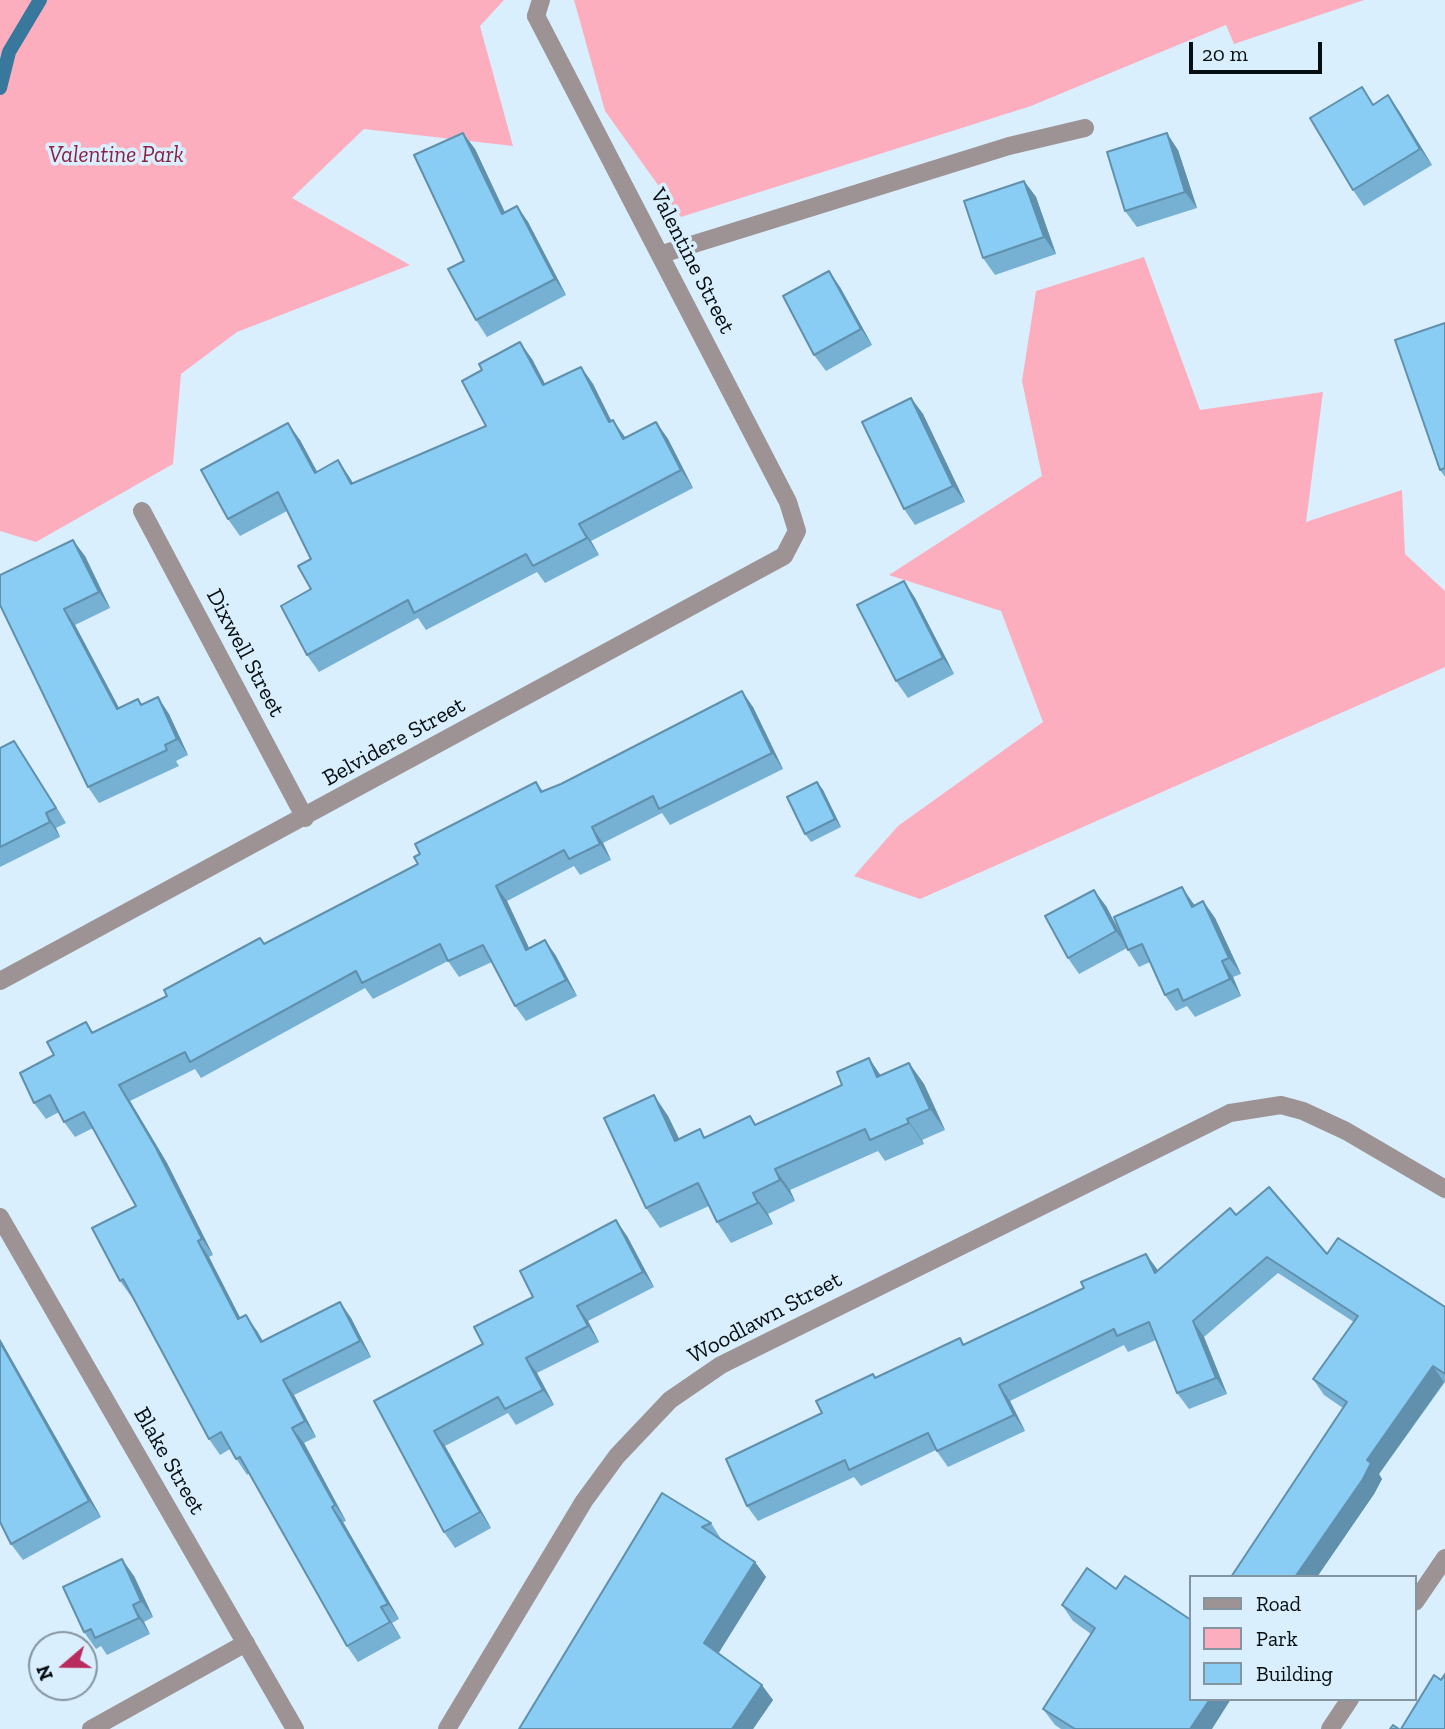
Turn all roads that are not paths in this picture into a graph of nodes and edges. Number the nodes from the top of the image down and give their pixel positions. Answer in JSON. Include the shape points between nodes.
{"nodes":[{"id":1,"x":538,"y":8,"type":"edge"},
{"id":2,"x":1085,"y":128,"type":"dead end"},
{"id":3,"x":662,"y":254,"type":"junction"},
{"id":4,"x":142,"y":511,"type":"dead end"},
{"id":5,"x":797,"y":531,"type":"joint"},
{"id":6,"x":305,"y":818,"type":"junction"},
{"id":7,"x":0,"y":981,"type":"edge"},
{"id":8,"x":1445,"y":1189,"type":"edge"},
{"id":9,"x":0,"y":1217,"type":"edge"},
{"id":10,"x":1445,"y":1558,"type":"edge"},
{"id":11,"x":1417,"y":1599,"type":"edge"},
{"id":12,"x":246,"y":1643,"type":"junction"},
{"id":13,"x":1349,"y":1701,"type":"edge"},
{"id":14,"x":91,"y":1729,"type":"edge"},
{"id":15,"x":295,"y":1729,"type":"edge"},
{"id":16,"x":447,"y":1729,"type":"edge"},
{"id":17,"x":1329,"y":1729,"type":"edge"}],
"edges":[{"from":1,"to":3,"type":"street","name":"Valentine Street"},
{"from":2,"to":3,"type":"street","via":[[1009,146]]},
{"from":3,"to":5,"type":"street","name":"Valentine Street","via":[[788,502]]},
{"from":4,"to":6,"type":"street","name":"Dixwell Street"},
{"from":5,"to":6,"type":"street","name":"Belvidere Street","via":[[784,556]]},
{"from":6,"to":7,"type":"street","name":"Belvidere Street"},
{"from":8,"to":16,"type":"street","name":"Woodlawn Street","via":[[1303,1111],[1280,1105],[1230,1112],[721,1365],[670,1400],[633,1436],[584,1501]]},
{"from":9,"to":12,"type":"street","name":"Blake Street"},
{"from":10,"to":11,"type":"street"},
{"from":12,"to":14,"type":"street"},
{"from":12,"to":15,"type":"street","name":"Blake Street"},
{"from":13,"to":17,"type":"street"}]}
